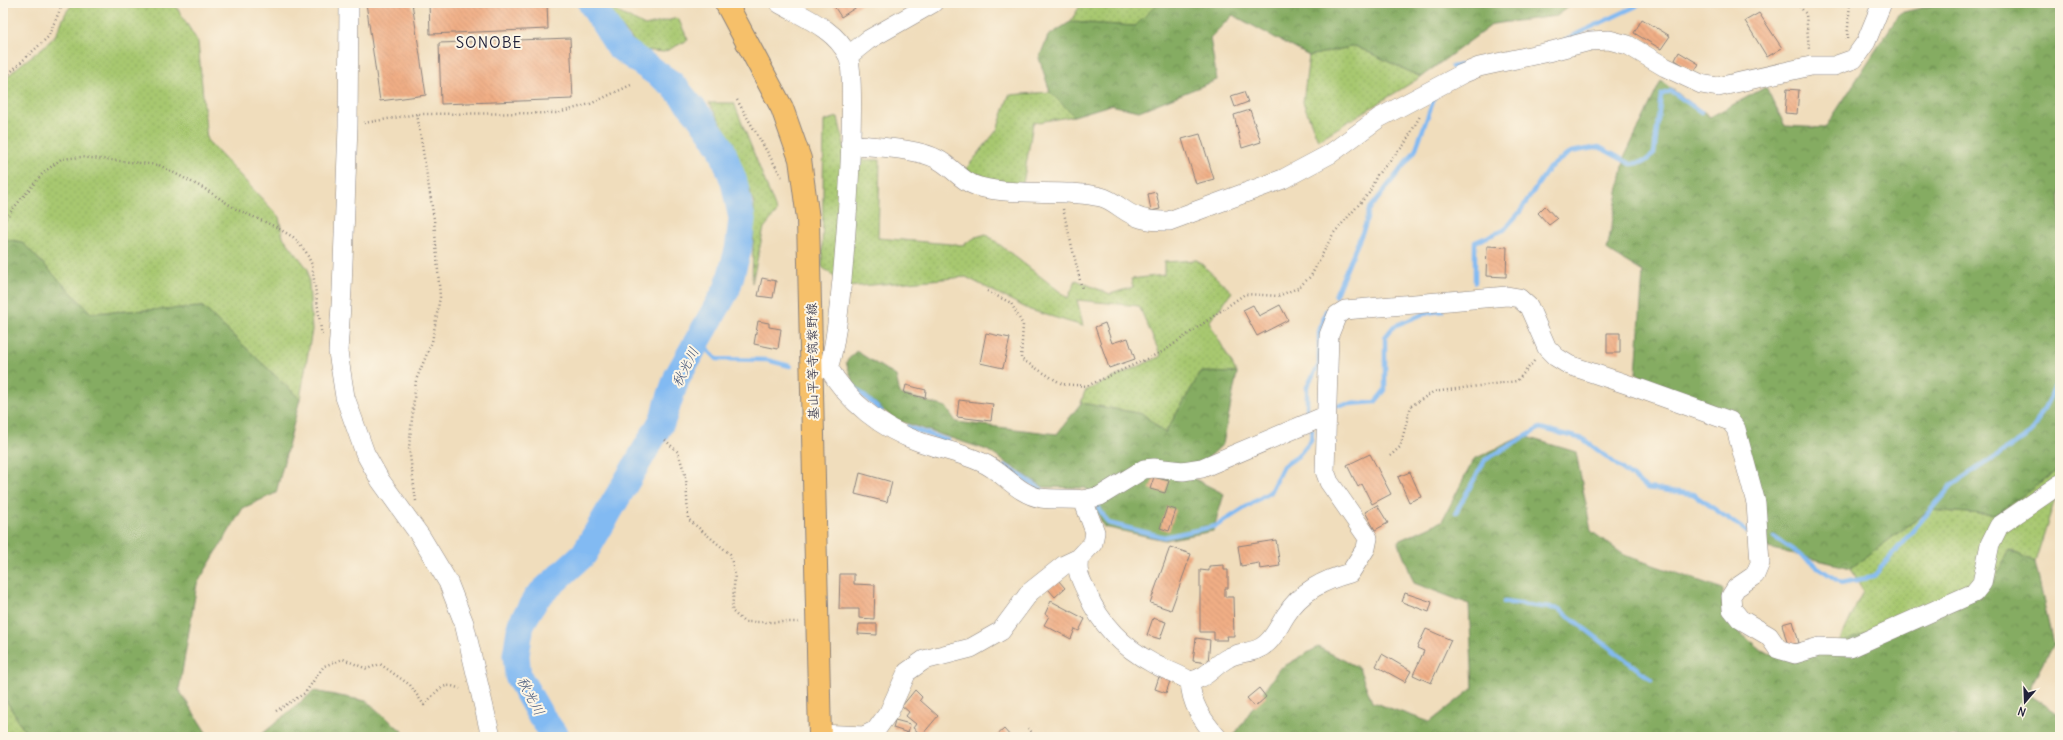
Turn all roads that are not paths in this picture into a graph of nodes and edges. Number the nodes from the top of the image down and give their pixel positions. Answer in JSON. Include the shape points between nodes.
{"nodes":[{"id":1,"x":349,"y":3,"type":"edge"},
{"id":2,"x":726,"y":3,"type":"edge"},
{"id":3,"x":779,"y":3,"type":"edge"},
{"id":4,"x":933,"y":3,"type":"edge"},
{"id":5,"x":1882,"y":3,"type":"edge"},
{"id":6,"x":848,"y":56,"type":"junction"},
{"id":7,"x":850,"y":144,"type":"junction"},
{"id":8,"x":820,"y":368,"type":"junction"},
{"id":9,"x":1325,"y":416,"type":"junction"},
{"id":10,"x":2060,"y":484,"type":"edge"},
{"id":11,"x":1083,"y":500,"type":"junction"},
{"id":12,"x":1080,"y":558,"type":"junction"},
{"id":13,"x":1190,"y":681,"type":"junction"},
{"id":14,"x":820,"y":736,"type":"edge"},
{"id":15,"x":491,"y":737,"type":"edge"},
{"id":16,"x":1217,"y":737,"type":"edge"}],
"edges":[{"from":1,"to":15,"type":"street","via":[[348,126],[338,352],[345,396],[365,453],[448,582],[464,623]]},
{"from":2,"to":8,"type":"main road","name":"基山平等寺筑紫野線","via":[[782,108],[800,159],[808,219]]},
{"from":3,"to":6,"type":"street","via":[[831,33]]},
{"from":4,"to":6,"type":"street","via":[[868,40]]},
{"from":5,"to":7,"type":"street","via":[[1866,42],[1854,59],[1834,66],[1811,66],[1718,87],[1701,84],[1628,45],[1609,40],[1590,41],[1479,67],[1379,118],[1330,154],[1282,178],[1168,221],[1149,221],[1132,215],[1105,198],[1087,194],[978,187],[938,159],[922,153]]},
{"from":6,"to":7,"type":"street","via":[[851,73]]},
{"from":7,"to":8,"type":"street","via":[[834,345],[831,362]]},
{"from":8,"to":11,"type":"street","via":[[866,413],[893,431],[919,442],[981,461],[1020,490],[1040,498]]},
{"from":8,"to":14,"type":"main road","name":"基山平等寺筑紫野線"},
{"from":9,"to":10,"type":"street","via":[[1329,335],[1337,315],[1344,310],[1507,296],[1520,298],[1529,307],[1546,348],[1569,365],[1730,422],[1736,429],[1756,503],[1760,563],[1755,576],[1736,588],[1731,596],[1732,609],[1740,619],[1769,636],[1778,649],[1795,654],[1819,647],[1850,648],[1974,593],[1982,583],[1990,544],[1999,526]]},
{"from":9,"to":11,"type":"street","via":[[1202,468],[1183,471],[1144,469],[1100,496]]},
{"from":9,"to":13,"type":"street","via":[[1325,470],[1328,482],[1368,538],[1366,548],[1350,573],[1329,579],[1309,590],[1292,604],[1268,642],[1253,652],[1227,658],[1200,679]]},
{"from":11,"to":12,"type":"street","via":[[1095,532],[1092,543]]},
{"from":12,"to":13,"type":"street","via":[[1077,570],[1093,609],[1106,627],[1127,646],[1153,663]]},
{"from":12,"to":14,"type":"street","via":[[1064,565],[1030,592],[1000,631],[971,648],[924,660],[907,672],[889,712],[876,730],[864,736]]},
{"from":13,"to":16,"type":"street","via":[[1191,696],[1202,719]]}]}
